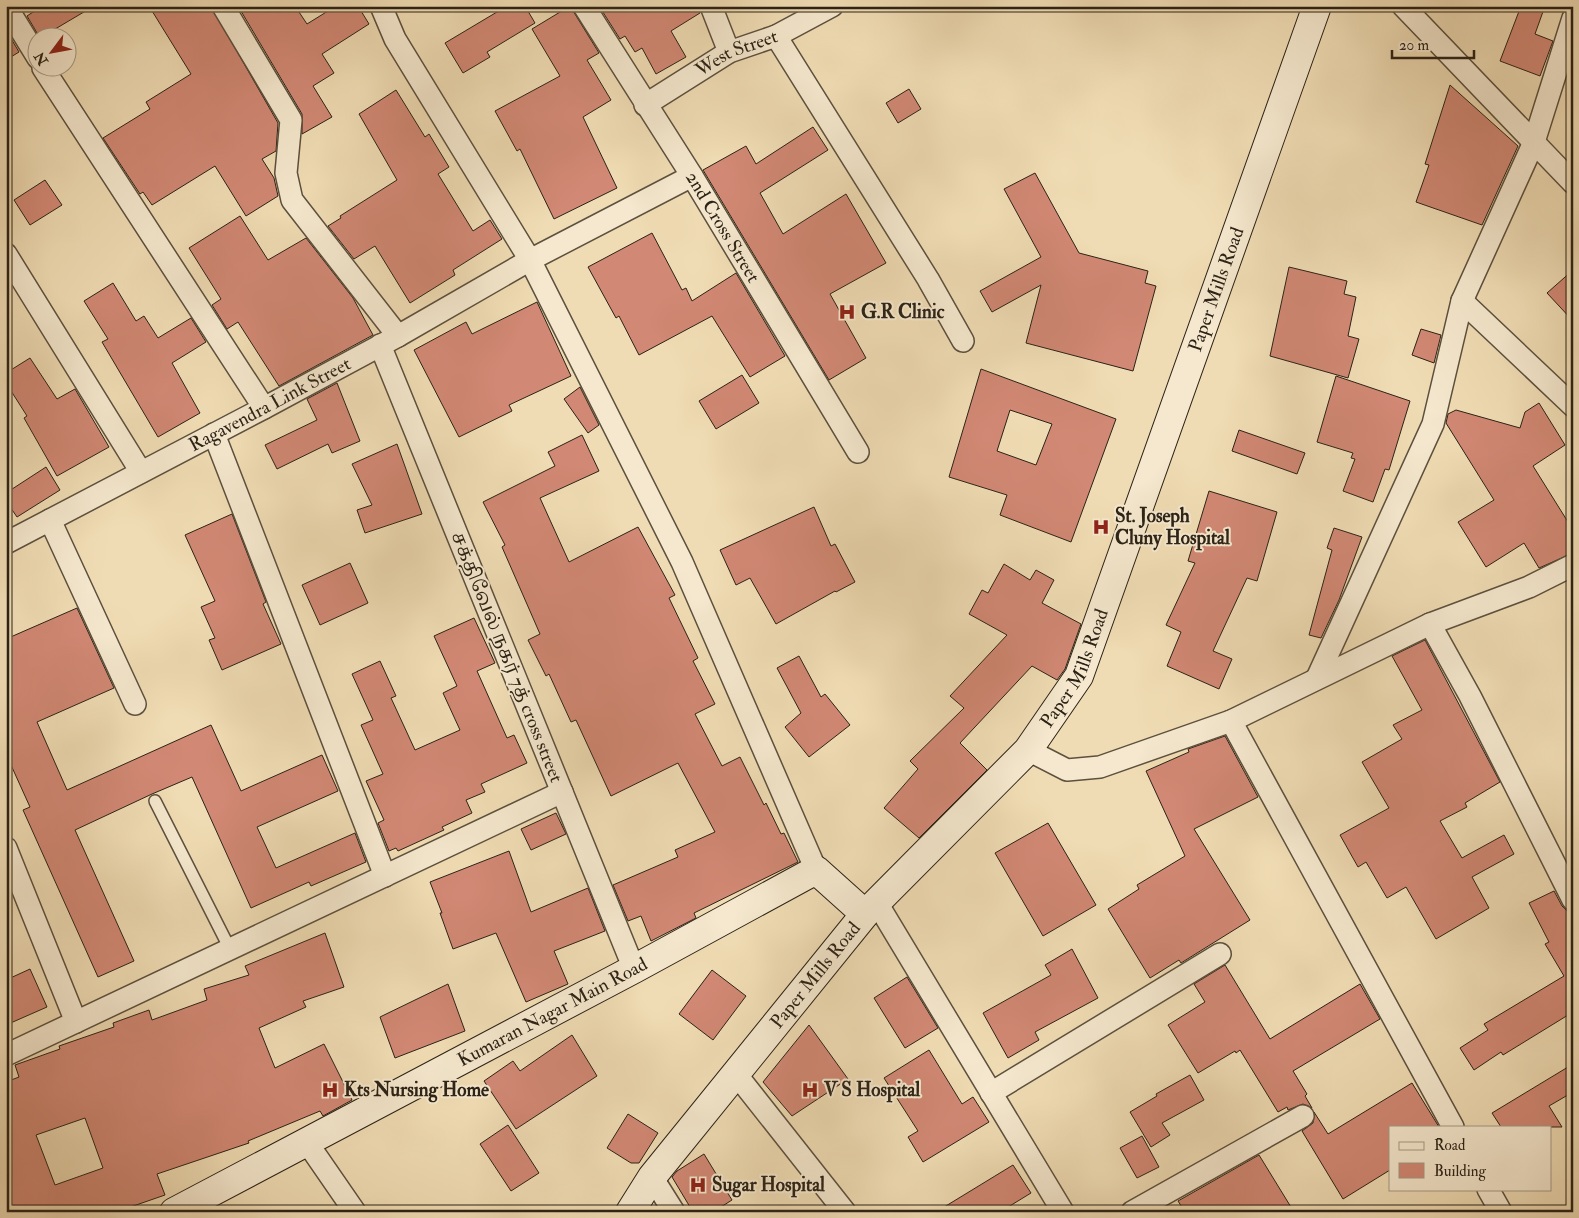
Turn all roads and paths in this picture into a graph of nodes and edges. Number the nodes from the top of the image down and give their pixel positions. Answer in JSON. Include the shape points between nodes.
{"nodes":[{"id":1,"x":6,"y":6,"type":"edge"},
{"id":2,"x":223,"y":6,"type":"edge"},
{"id":3,"x":380,"y":6,"type":"edge"},
{"id":4,"x":584,"y":6,"type":"edge"},
{"id":5,"x":711,"y":6,"type":"edge"},
{"id":6,"x":832,"y":6,"type":"edge"},
{"id":7,"x":1317,"y":6,"type":"edge"},
{"id":8,"x":1403,"y":6,"type":"edge"},
{"id":9,"x":1571,"y":26,"type":"edge"},
{"id":10,"x":776,"y":36,"type":"junction"},
{"id":11,"x":28,"y":42,"type":"edge"},
{"id":12,"x":729,"y":52,"type":"junction"},
{"id":13,"x":50,"y":78,"type":"edge"},
{"id":14,"x":645,"y":105,"type":"junction"},
{"id":15,"x":1534,"y":142,"type":"junction"},
{"id":16,"x":692,"y":176,"type":"junction"},
{"id":17,"x":1573,"y":183,"type":"edge"},
{"id":18,"x":6,"y":254,"type":"edge"},
{"id":19,"x":530,"y":260,"type":"junction"},
{"id":20,"x":1462,"y":301,"type":"junction"},
{"id":21,"x":389,"y":341,"type":"junction"},
{"id":22,"x":963,"y":341,"type":"dead end"},
{"id":23,"x":1573,"y":406,"type":"edge"},
{"id":24,"x":264,"y":408,"type":"junction"},
{"id":25,"x":214,"y":434,"type":"junction"},
{"id":26,"x":858,"y":452,"type":"dead end"},
{"id":27,"x":141,"y":472,"type":"junction"},
{"id":28,"x":50,"y":520,"type":"junction"},
{"id":29,"x":9,"y":536,"type":"edge"},
{"id":30,"x":1573,"y":565,"type":"edge"},
{"id":31,"x":1430,"y":624,"type":"junction"},
{"id":32,"x":1317,"y":678,"type":"junction"},
{"id":33,"x":135,"y":704,"type":"dead end"},
{"id":34,"x":1231,"y":721,"type":"junction"},
{"id":35,"x":1028,"y":750,"type":"junction"},
{"id":36,"x":562,"y":792,"type":"junction"},
{"id":37,"x":155,"y":801,"type":"dead end"},
{"id":38,"x":6,"y":848,"type":"edge"},
{"id":39,"x":816,"y":870,"type":"junction"},
{"id":40,"x":385,"y":876,"type":"junction"},
{"id":41,"x":1573,"y":900,"type":"edge"},
{"id":42,"x":871,"y":909,"type":"junction"},
{"id":43,"x":230,"y":949,"type":"junction"},
{"id":44,"x":1220,"y":954,"type":"dead end"},
{"id":45,"x":634,"y":969,"type":"junction"},
{"id":46,"x":76,"y":1022,"type":"junction"},
{"id":47,"x":6,"y":1055,"type":"edge"},
{"id":48,"x":736,"y":1074,"type":"junction"},
{"id":49,"x":991,"y":1093,"type":"junction"},
{"id":50,"x":1303,"y":1116,"type":"dead end"},
{"id":51,"x":1452,"y":1126,"type":"edge"},
{"id":52,"x":306,"y":1141,"type":"junction"},
{"id":53,"x":652,"y":1177,"type":"junction"},
{"id":54,"x":1489,"y":1190,"type":"edge"},
{"id":55,"x":174,"y":1212,"type":"edge"},
{"id":56,"x":355,"y":1212,"type":"edge"},
{"id":57,"x":630,"y":1212,"type":"edge"},
{"id":58,"x":674,"y":1212,"type":"edge"},
{"id":59,"x":845,"y":1212,"type":"edge"},
{"id":60,"x":1063,"y":1212,"type":"edge"},
{"id":61,"x":1132,"y":1212,"type":"edge"},
{"id":62,"x":1501,"y":1212,"type":"edge"}],
"edges":[{"from":1,"to":11,"type":"street"},
{"from":2,"to":21,"type":"street","name":"சக்திவேல் நகர் 7த் cross street","via":[[290,120],[286,173],[292,200]]},
{"from":3,"to":19,"type":"street","via":[[395,38]]},
{"from":4,"to":14,"type":"street","name":"2nd Cross Street"},
{"from":5,"to":12,"type":"street"},
{"from":6,"to":10,"type":"street","name":"West Street"},
{"from":7,"to":35,"type":"main road","name":"Paper Mills Road","via":[[1079,676]]},
{"from":8,"to":15,"type":"street"},
{"from":9,"to":15,"type":"street"},
{"from":10,"to":12,"type":"street","name":"West Street"},
{"from":10,"to":22,"type":"street","via":[[928,279]]},
{"from":12,"to":14,"type":"street","name":"West Street"},
{"from":13,"to":24,"type":"street"},
{"from":14,"to":16,"type":"street","name":"2nd Cross Street"},
{"from":15,"to":17,"type":"street"},
{"from":15,"to":20,"type":"street"},
{"from":16,"to":19,"type":"street","name":"Ragavendra Link Street"},
{"from":16,"to":26,"type":"street","name":"2nd Cross Street"},
{"from":18,"to":27,"type":"street"},
{"from":19,"to":21,"type":"street","name":"Ragavendra Link Street"},
{"from":19,"to":39,"type":"street","via":[[682,562]]},
{"from":20,"to":23,"type":"street"},
{"from":20,"to":32,"type":"street","via":[[1433,424]]},
{"from":21,"to":24,"type":"street","name":"Ragavendra Link Street"},
{"from":21,"to":36,"type":"street","name":"சக்திவேல் நகர் 7த் cross street"},
{"from":24,"to":25,"type":"street","name":"Ragavendra Link Street"},
{"from":25,"to":27,"type":"street","name":"Ragavendra Link Street"},
{"from":25,"to":40,"type":"street"},
{"from":27,"to":28,"type":"street","name":"Ragavendra Link Street"},
{"from":28,"to":29,"type":"street","name":"Ragavendra Link Street"},
{"from":28,"to":33,"type":"street"},
{"from":30,"to":31,"type":"street","via":[[1529,587]]},
{"from":31,"to":32,"type":"street"},
{"from":31,"to":41,"type":"street"},
{"from":32,"to":34,"type":"street"},
{"from":34,"to":35,"type":"street","via":[[1100,767],[1067,770]]},
{"from":34,"to":51,"type":"street"},
{"from":35,"to":42,"type":"main road","name":"Paper Mills Road"},
{"from":36,"to":40,"type":"street"},
{"from":36,"to":45,"type":"street","name":"சக்திவேல் நகர் 7த் cross street"},
{"from":37,"to":43,"type":"lane"},
{"from":38,"to":46,"type":"street"},
{"from":39,"to":42,"type":"main road"},
{"from":39,"to":45,"type":"main road","name":"Kumaran Nagar Main Road"},
{"from":40,"to":43,"type":"street"},
{"from":42,"to":48,"type":"main road","name":"Paper Mills Road"},
{"from":42,"to":49,"type":"street"},
{"from":43,"to":46,"type":"street"},
{"from":44,"to":49,"type":"street"},
{"from":45,"to":52,"type":"main road","name":"Kumaran Nagar Main Road"},
{"from":46,"to":47,"type":"street"},
{"from":48,"to":53,"type":"main road","name":"Paper Mills Road"},
{"from":48,"to":59,"type":"street"},
{"from":49,"to":60,"type":"street"},
{"from":50,"to":61,"type":"street"},
{"from":52,"to":55,"type":"main road","name":"Kumaran Nagar Main Road"},
{"from":52,"to":56,"type":"street"},
{"from":53,"to":57,"type":"main road","name":"Paper Mills Road"},
{"from":53,"to":58,"type":"street"},
{"from":54,"to":62,"type":"street"}]}
